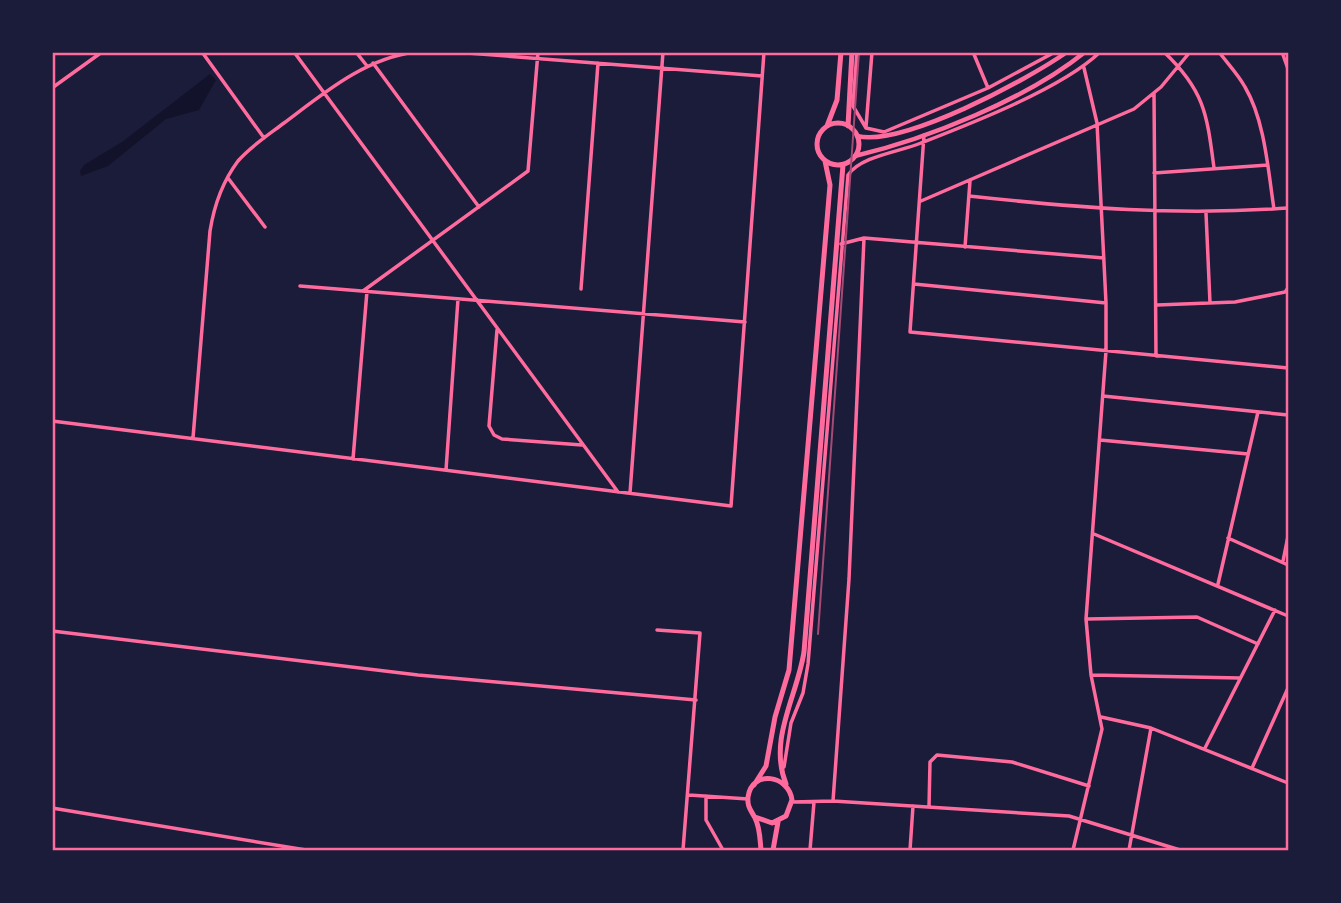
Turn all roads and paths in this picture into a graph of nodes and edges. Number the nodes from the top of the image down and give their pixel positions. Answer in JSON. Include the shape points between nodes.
{"nodes":[{"id":1,"x":102,"y":52,"type":"edge"},
{"id":2,"x":202,"y":52,"type":"edge"},
{"id":3,"x":294,"y":52,"type":"edge"},
{"id":4,"x":356,"y":52,"type":"edge"},
{"id":5,"x":416,"y":52,"type":"edge"},
{"id":6,"x":454,"y":52,"type":"edge"},
{"id":7,"x":538,"y":52,"type":"edge"},
{"id":8,"x":663,"y":52,"type":"edge"},
{"id":9,"x":764,"y":52,"type":"edge"},
{"id":10,"x":841,"y":52,"type":"edge"},
{"id":11,"x":854,"y":52,"type":"edge"},
{"id":12,"x":872,"y":52,"type":"edge"},
{"id":13,"x":973,"y":52,"type":"edge"},
{"id":14,"x":1055,"y":52,"type":"edge"},
{"id":15,"x":1068,"y":52,"type":"edge"},
{"id":16,"x":1085,"y":52,"type":"edge"},
{"id":17,"x":1100,"y":52,"type":"edge"},
{"id":18,"x":1164,"y":52,"type":"edge"},
{"id":19,"x":1190,"y":52,"type":"edge"},
{"id":20,"x":1219,"y":52,"type":"edge"},
{"id":21,"x":1282,"y":52,"type":"edge"},
{"id":22,"x":474,"y":53,"type":"edge"},
{"id":23,"x":538,"y":58,"type":"junction"},
{"id":24,"x":373,"y":63,"type":"junction"},
{"id":25,"x":598,"y":63,"type":"junction"},
{"id":26,"x":367,"y":66,"type":"junction"},
{"id":27,"x":662,"y":67,"type":"junction"},
{"id":28,"x":1180,"y":67,"type":"junction"},
{"id":29,"x":1084,"y":68,"type":"junction"},
{"id":30,"x":1289,"y":69,"type":"edge"},
{"id":31,"x":763,"y":76,"type":"junction"},
{"id":32,"x":52,"y":88,"type":"edge"},
{"id":33,"x":988,"y":88,"type":"junction"},
{"id":34,"x":324,"y":93,"type":"junction"},
{"id":35,"x":1154,"y":93,"type":"junction"},
{"id":36,"x":1097,"y":123,"type":"junction"},
{"id":37,"x":827,"y":126,"type":"junction"},
{"id":38,"x":848,"y":126,"type":"junction"},
{"id":39,"x":866,"y":128,"type":"junction"},
{"id":40,"x":924,"y":135,"type":"junction"},
{"id":41,"x":857,"y":136,"type":"junction"},
{"id":42,"x":264,"y":138,"type":"junction"},
{"id":43,"x":925,"y":141,"type":"junction"},
{"id":44,"x":855,"y":156,"type":"junction"},
{"id":45,"x":825,"y":161,"type":"junction"},
{"id":46,"x":1268,"y":164,"type":"junction"},
{"id":47,"x":843,"y":165,"type":"junction"},
{"id":48,"x":1214,"y":168,"type":"junction"},
{"id":49,"x":1154,"y":173,"type":"junction"},
{"id":50,"x":228,"y":178,"type":"junction"},
{"id":51,"x":970,"y":181,"type":"junction"},
{"id":52,"x":970,"y":196,"type":"junction"},
{"id":53,"x":920,"y":201,"type":"junction"},
{"id":54,"x":479,"y":207,"type":"junction"},
{"id":55,"x":1289,"y":208,"type":"edge"},
{"id":56,"x":1274,"y":209,"type":"junction"},
{"id":57,"x":1101,"y":211,"type":"junction"},
{"id":58,"x":1155,"y":212,"type":"junction"},
{"id":59,"x":1206,"y":213,"type":"junction"},
{"id":60,"x":265,"y":227,"type":"dead end"},
{"id":61,"x":864,"y":239,"type":"junction"},
{"id":62,"x":433,"y":240,"type":"junction"},
{"id":63,"x":917,"y":243,"type":"junction"},
{"id":64,"x":841,"y":244,"type":"junction"},
{"id":65,"x":965,"y":247,"type":"junction"},
{"id":66,"x":1104,"y":258,"type":"junction"},
{"id":67,"x":914,"y":284,"type":"junction"},
{"id":68,"x":300,"y":286,"type":"dead end"},
{"id":69,"x":1289,"y":288,"type":"edge"},
{"id":70,"x":581,"y":289,"type":"dead end"},
{"id":71,"x":365,"y":291,"type":"junction"},
{"id":72,"x":458,"y":299,"type":"junction"},
{"id":73,"x":478,"y":300,"type":"junction"},
{"id":74,"x":1106,"y":303,"type":"junction"},
{"id":75,"x":1210,"y":303,"type":"junction"},
{"id":76,"x":1156,"y":305,"type":"junction"},
{"id":77,"x":643,"y":314,"type":"junction"},
{"id":78,"x":745,"y":322,"type":"junction"},
{"id":79,"x":497,"y":328,"type":"junction"},
{"id":80,"x":1106,"y":351,"type":"junction"},
{"id":81,"x":1156,"y":356,"type":"junction"},
{"id":82,"x":1289,"y":368,"type":"edge"},
{"id":83,"x":1103,"y":396,"type":"junction"},
{"id":84,"x":1258,"y":412,"type":"junction"},
{"id":85,"x":1289,"y":415,"type":"edge"},
{"id":86,"x":52,"y":421,"type":"edge"},
{"id":87,"x":193,"y":438,"type":"junction"},
{"id":88,"x":1100,"y":440,"type":"junction"},
{"id":89,"x":583,"y":445,"type":"junction"},
{"id":90,"x":1248,"y":454,"type":"junction"},
{"id":91,"x":353,"y":458,"type":"junction"},
{"id":92,"x":446,"y":470,"type":"junction"},
{"id":93,"x":618,"y":492,"type":"junction"},
{"id":94,"x":630,"y":494,"type":"junction"},
{"id":95,"x":1094,"y":534,"type":"junction"},
{"id":96,"x":1289,"y":536,"type":"edge"},
{"id":97,"x":1228,"y":538,"type":"junction"},
{"id":98,"x":1283,"y":561,"type":"junction"},
{"id":99,"x":1289,"y":565,"type":"edge"},
{"id":100,"x":1218,"y":583,"type":"junction"},
{"id":101,"x":1275,"y":610,"type":"junction"},
{"id":102,"x":1289,"y":615,"type":"edge"},
{"id":103,"x":1086,"y":619,"type":"junction"},
{"id":104,"x":657,"y":630,"type":"dead end"},
{"id":105,"x":52,"y":631,"type":"edge"},
{"id":106,"x":1258,"y":644,"type":"junction"},
{"id":107,"x":1091,"y":675,"type":"junction"},
{"id":108,"x":1240,"y":678,"type":"junction"},
{"id":109,"x":1289,"y":688,"type":"edge"},
{"id":110,"x":696,"y":700,"type":"junction"},
{"id":111,"x":1101,"y":717,"type":"junction"},
{"id":112,"x":1151,"y":728,"type":"junction"},
{"id":113,"x":1205,"y":748,"type":"junction"},
{"id":114,"x":1252,"y":768,"type":"junction"},
{"id":115,"x":782,"y":776,"type":"junction"},
{"id":116,"x":1289,"y":783,"type":"edge"},
{"id":117,"x":754,"y":785,"type":"junction"},
{"id":118,"x":786,"y":785,"type":"junction"},
{"id":119,"x":1089,"y":786,"type":"junction"},
{"id":120,"x":689,"y":795,"type":"junction"},
{"id":121,"x":706,"y":796,"type":"junction"},
{"id":122,"x":748,"y":799,"type":"junction"},
{"id":123,"x":833,"y":801,"type":"junction"},
{"id":124,"x":792,"y":802,"type":"junction"},
{"id":125,"x":814,"y":802,"type":"junction"},
{"id":126,"x":913,"y":806,"type":"junction"},
{"id":127,"x":929,"y":807,"type":"junction"},
{"id":128,"x":52,"y":808,"type":"edge"},
{"id":129,"x":755,"y":817,"type":"junction"},
{"id":130,"x":1081,"y":818,"type":"junction"},
{"id":131,"x":778,"y":822,"type":"junction"},
{"id":132,"x":1132,"y":835,"type":"junction"},
{"id":133,"x":306,"y":850,"type":"edge"},
{"id":134,"x":683,"y":850,"type":"edge"},
{"id":135,"x":723,"y":850,"type":"edge"},
{"id":136,"x":761,"y":850,"type":"edge"},
{"id":137,"x":773,"y":850,"type":"edge"},
{"id":138,"x":810,"y":850,"type":"edge"},
{"id":139,"x":910,"y":850,"type":"edge"},
{"id":140,"x":919,"y":850,"type":"edge"},
{"id":141,"x":1073,"y":850,"type":"edge"},
{"id":142,"x":1129,"y":850,"type":"edge"},
{"id":143,"x":1180,"y":850,"type":"edge"}],
"edges":[{"from":1,"to":32,"type":"street"},
{"from":2,"to":42,"type":"street"},
{"from":3,"to":34,"type":"street"},
{"from":4,"to":26,"type":"street"},
{"from":5,"to":24,"type":"street"},
{"from":6,"to":22,"type":"street"},
{"from":7,"to":23,"type":"street"},
{"from":8,"to":27,"type":"street"},
{"from":9,"to":31,"type":"street"},
{"from":10,"to":37,"type":"highway","via":[[836,100]]},
{"from":11,"to":38,"type":"highway"},
{"from":11,"to":39,"type":"street","via":[[853,106]]},
{"from":12,"to":39,"type":"street"},
{"from":13,"to":33,"type":"street"},
{"from":14,"to":33,"type":"street"},
{"from":15,"to":41,"type":"street","via":[[954,112],[879,138]]},
{"from":16,"to":40,"type":"street","via":[[1027,89]]},
{"from":17,"to":29,"type":"street"},
{"from":18,"to":28,"type":"street"},
{"from":19,"to":28,"type":"street"},
{"from":20,"to":46,"type":"street","via":[[1252,101]]},
{"from":21,"to":30,"type":"street"},
{"from":22,"to":23,"type":"street"},
{"from":23,"to":25,"type":"street"},
{"from":23,"to":54,"type":"street","via":[[528,171]]},
{"from":24,"to":26,"type":"street"},
{"from":24,"to":54,"type":"street"},
{"from":25,"to":27,"type":"street"},
{"from":25,"to":70,"type":"street"},
{"from":26,"to":34,"type":"street"},
{"from":27,"to":31,"type":"street"},
{"from":27,"to":77,"type":"street"},
{"from":28,"to":35,"type":"street"},
{"from":28,"to":48,"type":"street","via":[[1204,105]]},
{"from":29,"to":36,"type":"street"},
{"from":29,"to":43,"type":"street"},
{"from":31,"to":78,"type":"street"},
{"from":33,"to":39,"type":"street","via":[[884,132]]},
{"from":34,"to":42,"type":"street"},
{"from":34,"to":62,"type":"street"},
{"from":35,"to":36,"type":"street","via":[[1134,109]]},
{"from":35,"to":49,"type":"street"},
{"from":36,"to":51,"type":"street"},
{"from":36,"to":57,"type":"street"},
{"from":37,"to":38,"type":"highway"},
{"from":37,"to":45,"type":"highway","via":[[817,141]]},
{"from":38,"to":41,"type":"highway"},
{"from":40,"to":43,"type":"street"},
{"from":40,"to":44,"type":"street"},
{"from":41,"to":44,"type":"highway"},
{"from":42,"to":50,"type":"street","via":[[239,160]]},
{"from":43,"to":53,"type":"street"},
{"from":43,"to":64,"type":"street","via":[[866,160],[851,170]]},
{"from":44,"to":47,"type":"highway"},
{"from":45,"to":47,"type":"highway"},
{"from":45,"to":117,"type":"highway","via":[[830,185],[789,670],[766,766]]},
{"from":46,"to":48,"type":"street"},
{"from":46,"to":56,"type":"street"},
{"from":47,"to":115,"type":"highway","via":[[804,652],[781,737]]},
{"from":48,"to":49,"type":"street"},
{"from":49,"to":58,"type":"street"},
{"from":50,"to":60,"type":"street"},
{"from":50,"to":87,"type":"street","via":[[210,230]]},
{"from":51,"to":52,"type":"street"},
{"from":51,"to":53,"type":"street"},
{"from":52,"to":57,"type":"street"},
{"from":52,"to":65,"type":"street"},
{"from":53,"to":63,"type":"street"},
{"from":54,"to":62,"type":"street"},
{"from":55,"to":56,"type":"street"},
{"from":56,"to":59,"type":"street"},
{"from":57,"to":58,"type":"street"},
{"from":57,"to":66,"type":"street"},
{"from":58,"to":59,"type":"street"},
{"from":58,"to":76,"type":"street"},
{"from":59,"to":75,"type":"street"},
{"from":61,"to":63,"type":"street"},
{"from":61,"to":64,"type":"street"},
{"from":61,"to":123,"type":"street","via":[[849,579]]},
{"from":62,"to":71,"type":"street"},
{"from":62,"to":73,"type":"street"},
{"from":63,"to":65,"type":"street"},
{"from":63,"to":67,"type":"street"},
{"from":64,"to":115,"type":"street","via":[[808,664]]},
{"from":65,"to":66,"type":"street"},
{"from":66,"to":74,"type":"street"},
{"from":67,"to":74,"type":"street"},
{"from":67,"to":80,"type":"street","via":[[910,332]]},
{"from":68,"to":71,"type":"street"},
{"from":69,"to":75,"type":"street","via":[[1235,302]]},
{"from":71,"to":72,"type":"street"},
{"from":71,"to":91,"type":"street"},
{"from":72,"to":73,"type":"street"},
{"from":72,"to":92,"type":"street"},
{"from":73,"to":77,"type":"street"},
{"from":73,"to":79,"type":"street"},
{"from":74,"to":80,"type":"street"},
{"from":75,"to":76,"type":"street"},
{"from":76,"to":81,"type":"street"},
{"from":77,"to":78,"type":"street"},
{"from":77,"to":94,"type":"street"},
{"from":78,"to":94,"type":"street","via":[[731,506]]},
{"from":79,"to":89,"type":"street"},
{"from":79,"to":89,"type":"street","via":[[489,426],[494,435]]},
{"from":80,"to":81,"type":"street"},
{"from":80,"to":83,"type":"street"},
{"from":81,"to":82,"type":"street"},
{"from":83,"to":84,"type":"street"},
{"from":83,"to":88,"type":"street"},
{"from":84,"to":85,"type":"street"},
{"from":84,"to":90,"type":"street"},
{"from":86,"to":87,"type":"street"},
{"from":87,"to":91,"type":"street"},
{"from":88,"to":90,"type":"street"},
{"from":88,"to":95,"type":"street"},
{"from":89,"to":93,"type":"street"},
{"from":90,"to":97,"type":"street"},
{"from":91,"to":92,"type":"street"},
{"from":92,"to":93,"type":"street"},
{"from":93,"to":94,"type":"street"},
{"from":95,"to":100,"type":"street"},
{"from":95,"to":103,"type":"street"},
{"from":96,"to":98,"type":"street"},
{"from":97,"to":98,"type":"street"},
{"from":97,"to":100,"type":"street"},
{"from":98,"to":99,"type":"street"},
{"from":100,"to":101,"type":"street"},
{"from":101,"to":102,"type":"street"},
{"from":101,"to":106,"type":"street"},
{"from":103,"to":106,"type":"street","via":[[1197,617]]},
{"from":103,"to":107,"type":"street"},
{"from":104,"to":110,"type":"street","via":[[700,633]]},
{"from":105,"to":110,"type":"street","via":[[406,673]]},
{"from":106,"to":108,"type":"street"},
{"from":107,"to":108,"type":"street"},
{"from":107,"to":111,"type":"street"},
{"from":108,"to":113,"type":"street"},
{"from":109,"to":114,"type":"street"},
{"from":110,"to":120,"type":"street"},
{"from":111,"to":112,"type":"street"},
{"from":111,"to":119,"type":"street","via":[[1101,738]]},
{"from":112,"to":113,"type":"street"},
{"from":112,"to":132,"type":"street"},
{"from":113,"to":114,"type":"street"},
{"from":114,"to":116,"type":"street"},
{"from":115,"to":118,"type":"highway"},
{"from":117,"to":118,"type":"highway","via":[[770,778]]},
{"from":117,"to":122,"type":"highway"},
{"from":118,"to":124,"type":"highway"},
{"from":119,"to":127,"type":"street","via":[[1012,762],[937,755],[930,762]]},
{"from":119,"to":130,"type":"street"},
{"from":120,"to":121,"type":"street"},
{"from":120,"to":134,"type":"street"},
{"from":121,"to":122,"type":"street"},
{"from":121,"to":135,"type":"street","via":[[706,820]]},
{"from":122,"to":129,"type":"highway"},
{"from":123,"to":125,"type":"street"},
{"from":123,"to":126,"type":"street"},
{"from":124,"to":125,"type":"street"},
{"from":124,"to":131,"type":"highway"},
{"from":125,"to":138,"type":"street"},
{"from":126,"to":127,"type":"street"},
{"from":126,"to":139,"type":"street"},
{"from":127,"to":130,"type":"street"},
{"from":128,"to":133,"type":"street"},
{"from":129,"to":131,"type":"highway","via":[[766,823]]},
{"from":129,"to":136,"type":"highway"},
{"from":130,"to":132,"type":"street"},
{"from":130,"to":141,"type":"street"},
{"from":131,"to":137,"type":"highway"},
{"from":132,"to":142,"type":"street"},
{"from":132,"to":143,"type":"street"},
{"from":139,"to":140,"type":"street"}]}
